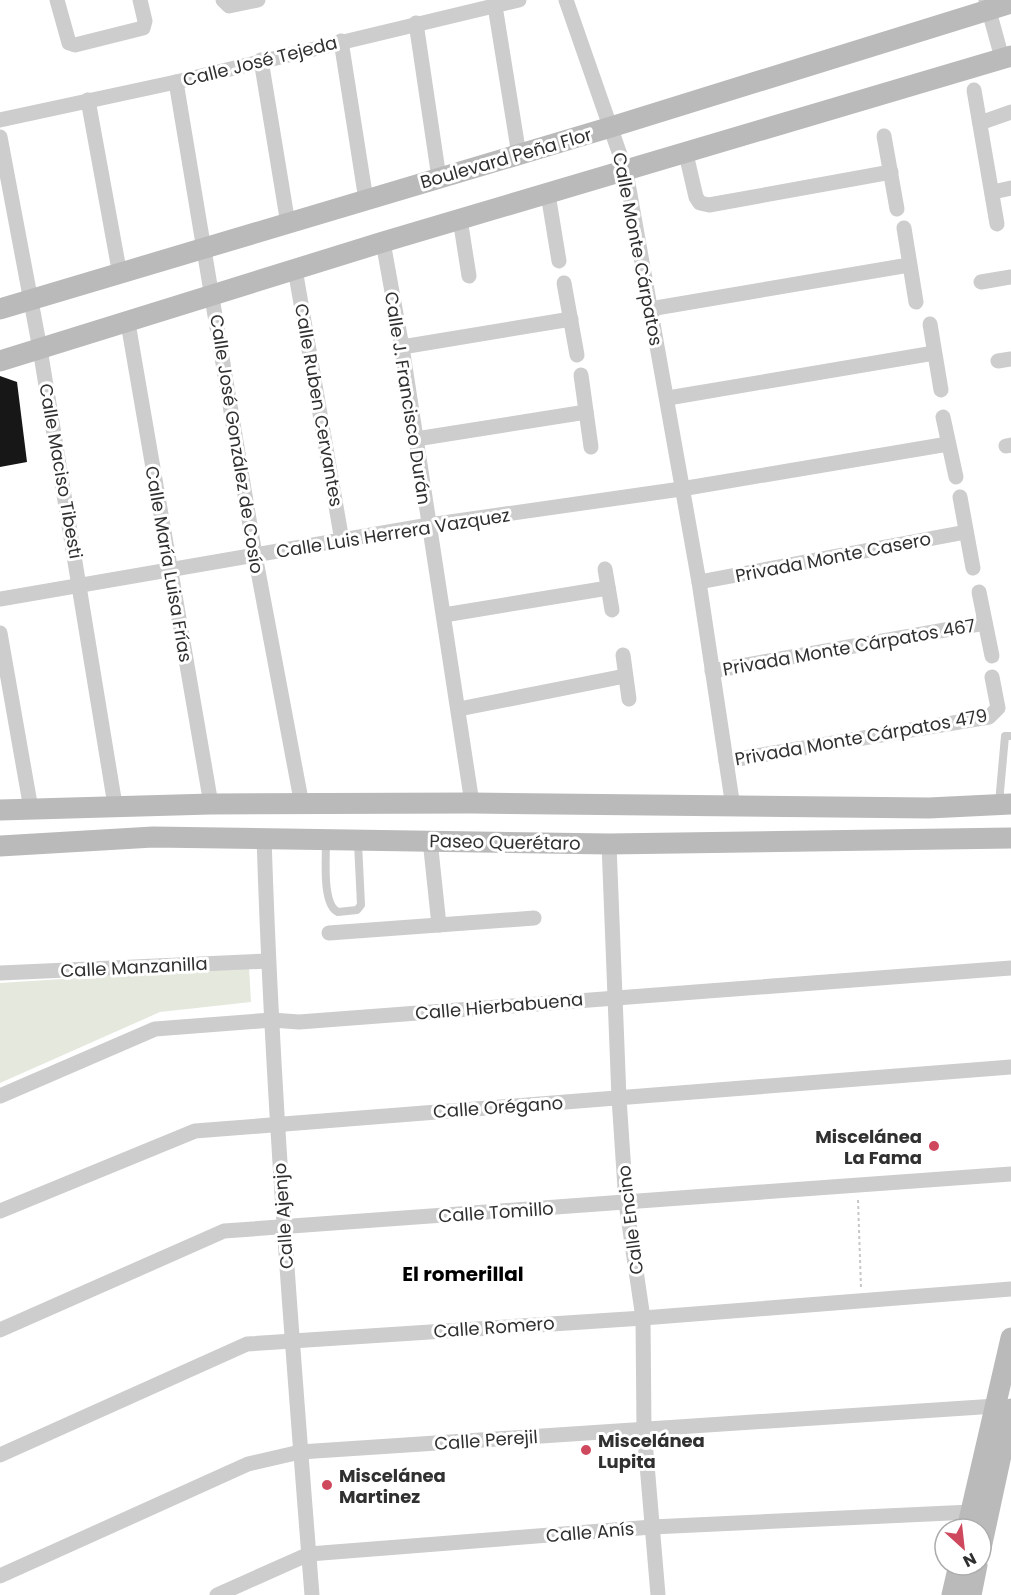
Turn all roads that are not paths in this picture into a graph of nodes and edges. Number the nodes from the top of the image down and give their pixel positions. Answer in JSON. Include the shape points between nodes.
{"nodes":[{"id":1,"x":57,"y":0,"type":"edge"},
{"id":2,"x":140,"y":0,"type":"edge"},
{"id":3,"x":223,"y":0,"type":"edge"},
{"id":4,"x":258,"y":0,"type":"edge"},
{"id":5,"x":519,"y":0,"type":"edge"},
{"id":6,"x":566,"y":0,"type":"edge"},
{"id":7,"x":1011,"y":3,"type":"edge"},
{"id":8,"x":987,"y":5,"type":"edge"},
{"id":9,"x":495,"y":6,"type":"junction"},
{"id":10,"x":416,"y":23,"type":"junction"},
{"id":11,"x":341,"y":41,"type":"junction"},
{"id":12,"x":1006,"y":57,"type":"edge"},
{"id":13,"x":261,"y":60,"type":"junction"},
{"id":14,"x":176,"y":82,"type":"junction"},
{"id":15,"x":974,"y":90,"type":"dead end"},
{"id":16,"x":88,"y":100,"type":"junction"},
{"id":17,"x":1011,"y":112,"type":"edge"},
{"id":18,"x":0,"y":120,"type":"edge"},
{"id":19,"x":980,"y":123,"type":"junction"},
{"id":20,"x":611,"y":127,"type":"junction"},
{"id":21,"x":884,"y":136,"type":"dead end"},
{"id":22,"x":0,"y":137,"type":"edge"},
{"id":23,"x":686,"y":154,"type":"junction"},
{"id":24,"x":519,"y":155,"type":"junction"},
{"id":25,"x":626,"y":172,"type":"junction"},
{"id":26,"x":891,"y":172,"type":"junction"},
{"id":27,"x":439,"y":178,"type":"junction"},
{"id":28,"x":1011,"y":188,"type":"edge"},
{"id":29,"x":993,"y":192,"type":"junction"},
{"id":30,"x":548,"y":194,"type":"junction"},
{"id":31,"x":366,"y":200,"type":"junction"},
{"id":32,"x":897,"y":209,"type":"dead end"},
{"id":33,"x":460,"y":219,"type":"junction"},
{"id":34,"x":288,"y":224,"type":"junction"},
{"id":35,"x":997,"y":224,"type":"dead end"},
{"id":36,"x":904,"y":228,"type":"dead end"},
{"id":37,"x":383,"y":242,"type":"junction"},
{"id":38,"x":204,"y":249,"type":"junction"},
{"id":39,"x":559,"y":261,"type":"dead end"},
{"id":40,"x":909,"y":264,"type":"junction"},
{"id":41,"x":296,"y":269,"type":"junction"},
{"id":42,"x":120,"y":275,"type":"junction"},
{"id":43,"x":468,"y":276,"type":"dead end"},
{"id":44,"x":1011,"y":277,"type":"edge"},
{"id":45,"x":981,"y":282,"type":"dead end"},
{"id":46,"x":564,"y":283,"type":"dead end"},
{"id":47,"x":212,"y":295,"type":"junction"},
{"id":48,"x":31,"y":299,"type":"junction"},
{"id":49,"x":916,"y":302,"type":"dead end"},
{"id":50,"x":0,"y":309,"type":"edge"},
{"id":51,"x":650,"y":309,"type":"junction"},
{"id":52,"x":571,"y":319,"type":"junction"},
{"id":53,"x":128,"y":323,"type":"junction"},
{"id":54,"x":930,"y":324,"type":"dead end"},
{"id":55,"x":402,"y":347,"type":"junction"},
{"id":56,"x":40,"y":349,"type":"junction"},
{"id":57,"x":934,"y":353,"type":"junction"},
{"id":58,"x":577,"y":355,"type":"dead end"},
{"id":59,"x":0,"y":361,"type":"edge"},
{"id":60,"x":581,"y":375,"type":"dead end"},
{"id":61,"x":941,"y":390,"type":"dead end"},
{"id":62,"x":668,"y":398,"type":"junction"},
{"id":63,"x":586,"y":412,"type":"junction"},
{"id":64,"x":944,"y":417,"type":"dead end"},
{"id":65,"x":416,"y":439,"type":"junction"},
{"id":66,"x":948,"y":444,"type":"junction"},
{"id":67,"x":591,"y":447,"type":"dead end"},
{"id":68,"x":956,"y":477,"type":"dead end"},
{"id":69,"x":681,"y":489,"type":"junction"},
{"id":70,"x":960,"y":497,"type":"dead end"},
{"id":71,"x":429,"y":525,"type":"junction"},
{"id":72,"x":966,"y":532,"type":"junction"},
{"id":73,"x":342,"y":541,"type":"junction"},
{"id":74,"x":255,"y":555,"type":"junction"},
{"id":75,"x":973,"y":568,"type":"dead end"},
{"id":76,"x":605,"y":569,"type":"dead end"},
{"id":77,"x":170,"y":570,"type":"junction"},
{"id":78,"x":699,"y":582,"type":"junction"},
{"id":79,"x":80,"y":586,"type":"junction"},
{"id":80,"x":608,"y":588,"type":"junction"},
{"id":81,"x":979,"y":592,"type":"dead end"},
{"id":82,"x":0,"y":599,"type":"edge"},
{"id":83,"x":612,"y":610,"type":"dead end"},
{"id":84,"x":444,"y":615,"type":"junction"},
{"id":85,"x":985,"y":623,"type":"junction"},
{"id":86,"x":0,"y":633,"type":"edge"},
{"id":87,"x":623,"y":655,"type":"dead end"},
{"id":88,"x":992,"y":656,"type":"dead end"},
{"id":89,"x":712,"y":671,"type":"junction"},
{"id":90,"x":625,"y":676,"type":"junction"},
{"id":91,"x":992,"y":677,"type":"dead end"},
{"id":92,"x":629,"y":699,"type":"dead end"},
{"id":93,"x":459,"y":709,"type":"junction"},
{"id":94,"x":1011,"y":736,"type":"edge"},
{"id":95,"x":726,"y":761,"type":"junction"},
{"id":96,"x":472,"y":803,"type":"junction"},
{"id":97,"x":211,"y":804,"type":"junction"},
{"id":98,"x":1005,"y":804,"type":"edge"},
{"id":99,"x":153,"y":805,"type":"junction"},
{"id":100,"x":302,"y":805,"type":"junction"},
{"id":101,"x":115,"y":806,"type":"junction"},
{"id":102,"x":733,"y":807,"type":"junction"},
{"id":103,"x":31,"y":808,"type":"junction"},
{"id":104,"x":0,"y":810,"type":"edge"},
{"id":105,"x":153,"y":837,"type":"junction"},
{"id":106,"x":264,"y":837,"type":"junction"},
{"id":107,"x":325,"y":838,"type":"junction"},
{"id":108,"x":1011,"y":838,"type":"edge"},
{"id":109,"x":358,"y":839,"type":"junction"},
{"id":110,"x":430,"y":840,"type":"junction"},
{"id":111,"x":609,"y":844,"type":"junction"},
{"id":112,"x":0,"y":846,"type":"edge"},
{"id":113,"x":534,"y":918,"type":"dead end"},
{"id":114,"x":439,"y":925,"type":"junction"},
{"id":115,"x":329,"y":933,"type":"dead end"},
{"id":116,"x":268,"y":961,"type":"junction"},
{"id":117,"x":1011,"y":968,"type":"edge"},
{"id":118,"x":0,"y":973,"type":"edge"},
{"id":119,"x":615,"y":997,"type":"junction"},
{"id":120,"x":272,"y":1020,"type":"junction"},
{"id":121,"x":1011,"y":1068,"type":"edge"},
{"id":122,"x":0,"y":1096,"type":"edge"},
{"id":123,"x":619,"y":1098,"type":"junction"},
{"id":124,"x":277,"y":1123,"type":"junction"},
{"id":125,"x":1011,"y":1174,"type":"edge"},
{"id":126,"x":626,"y":1203,"type":"junction"},
{"id":127,"x":0,"y":1211,"type":"edge"},
{"id":128,"x":283,"y":1227,"type":"junction"},
{"id":129,"x":1011,"y":1289,"type":"edge"},
{"id":130,"x":643,"y":1318,"type":"junction"},
{"id":131,"x":0,"y":1330,"type":"edge"},
{"id":132,"x":1011,"y":1338,"type":"edge"},
{"id":133,"x":294,"y":1340,"type":"junction"},
{"id":134,"x":1004,"y":1407,"type":"edge"},
{"id":135,"x":644,"y":1429,"type":"junction"},
{"id":136,"x":300,"y":1452,"type":"junction"},
{"id":137,"x":0,"y":1455,"type":"edge"},
{"id":138,"x":970,"y":1517,"type":"edge"},
{"id":139,"x":986,"y":1517,"type":"edge"},
{"id":140,"x":933,"y":1522,"type":"edge"},
{"id":141,"x":652,"y":1527,"type":"junction"},
{"id":142,"x":309,"y":1554,"type":"junction"},
{"id":143,"x":0,"y":1576,"type":"edge"},
{"id":144,"x":956,"y":1577,"type":"edge"},
{"id":145,"x":975,"y":1577,"type":"edge"},
{"id":146,"x":217,"y":1595,"type":"edge"},
{"id":147,"x":312,"y":1595,"type":"edge"},
{"id":148,"x":658,"y":1595,"type":"edge"},
{"id":149,"x":951,"y":1595,"type":"edge"},
{"id":150,"x":971,"y":1595,"type":"edge"}],
"edges":[{"from":1,"to":2,"type":"street","via":[[65,36],[75,45],[143,28]]},
{"from":3,"to":4,"type":"street","via":[[229,6]]},
{"from":5,"to":9,"type":"street","name":"Calle José Tejeda"},
{"from":6,"to":20,"type":"street","name":"Calle Monte Cárpatos"},
{"from":7,"to":8,"type":"main road","name":"Boulevard Peña Flor"},
{"from":8,"to":12,"type":"street"},
{"from":8,"to":20,"type":"main road","name":"Boulevard Peña Flor"},
{"from":9,"to":10,"type":"street","name":"Calle José Tejeda"},
{"from":9,"to":24,"type":"street"},
{"from":10,"to":11,"type":"street","name":"Calle José Tejeda"},
{"from":10,"to":27,"type":"street"},
{"from":11,"to":13,"type":"street","name":"Calle José Tejeda"},
{"from":11,"to":31,"type":"street"},
{"from":12,"to":23,"type":"main road"},
{"from":13,"to":14,"type":"street","name":"Calle José Tejeda"},
{"from":13,"to":34,"type":"street"},
{"from":14,"to":16,"type":"street","name":"Calle José Tejeda"},
{"from":14,"to":38,"type":"street","name":"Calle José González de Cosío"},
{"from":15,"to":19,"type":"street"},
{"from":16,"to":18,"type":"street","name":"Calle José Tejeda"},
{"from":16,"to":42,"type":"street"},
{"from":17,"to":19,"type":"street"},
{"from":19,"to":29,"type":"street"},
{"from":20,"to":24,"type":"main road","name":"Boulevard Peña Flor"},
{"from":20,"to":25,"type":"street","name":"Calle Monte Cárpatos"},
{"from":21,"to":26,"type":"street"},
{"from":22,"to":48,"type":"street","name":"Calle Maciso Tibesti"},
{"from":23,"to":25,"type":"main road"},
{"from":23,"to":26,"type":"street","via":[[696,197],[700,203],[709,205]]},
{"from":24,"to":27,"type":"main road","name":"Boulevard Peña Flor"},
{"from":25,"to":30,"type":"main road"},
{"from":25,"to":51,"type":"street","name":"Calle Monte Cárpatos"},
{"from":26,"to":32,"type":"street"},
{"from":27,"to":31,"type":"main road","name":"Boulevard Peña Flor"},
{"from":28,"to":29,"type":"street"},
{"from":29,"to":35,"type":"street"},
{"from":30,"to":33,"type":"main road"},
{"from":30,"to":39,"type":"street"},
{"from":31,"to":34,"type":"main road","name":"Boulevard Peña Flor"},
{"from":33,"to":37,"type":"main road"},
{"from":33,"to":43,"type":"street"},
{"from":34,"to":38,"type":"main road","name":"Boulevard Peña Flor"},
{"from":36,"to":40,"type":"street"},
{"from":37,"to":41,"type":"main road"},
{"from":37,"to":55,"type":"street","name":"Calle J. Francisco Durán"},
{"from":38,"to":42,"type":"main road","name":"Boulevard Peña Flor"},
{"from":38,"to":47,"type":"street","name":"Calle José González de Cosío"},
{"from":40,"to":49,"type":"street"},
{"from":40,"to":51,"type":"street"},
{"from":41,"to":47,"type":"main road"},
{"from":41,"to":73,"type":"street","name":"Calle Ruben Cervantes"},
{"from":42,"to":48,"type":"main road","name":"Boulevard Peña Flor"},
{"from":44,"to":45,"type":"street"},
{"from":46,"to":52,"type":"street"},
{"from":47,"to":53,"type":"main road"},
{"from":47,"to":74,"type":"street","name":"Calle José González de Cosío"},
{"from":48,"to":50,"type":"main road","name":"Boulevard Peña Flor"},
{"from":48,"to":56,"type":"street","name":"Calle Maciso Tibesti"},
{"from":51,"to":62,"type":"street","name":"Calle Monte Cárpatos"},
{"from":52,"to":55,"type":"street"},
{"from":52,"to":58,"type":"street"},
{"from":53,"to":56,"type":"main road"},
{"from":53,"to":77,"type":"street","name":"Calle María Luisa Frías"},
{"from":54,"to":57,"type":"street"},
{"from":55,"to":65,"type":"street","name":"Calle J. Francisco Durán"},
{"from":56,"to":59,"type":"main road"},
{"from":56,"to":79,"type":"street","name":"Calle Maciso Tibesti"},
{"from":57,"to":61,"type":"street"},
{"from":57,"to":62,"type":"street"},
{"from":60,"to":63,"type":"street"},
{"from":62,"to":69,"type":"street","name":"Calle Monte Cárpatos"},
{"from":63,"to":65,"type":"street"},
{"from":63,"to":67,"type":"street"},
{"from":64,"to":66,"type":"street"},
{"from":65,"to":71,"type":"street","name":"Calle J. Francisco Durán"},
{"from":66,"to":68,"type":"street"},
{"from":66,"to":69,"type":"street"},
{"from":69,"to":71,"type":"street","name":"Calle Luis Herrera Vazquez"},
{"from":69,"to":78,"type":"street","name":"Calle Monte Cárpatos"},
{"from":70,"to":72,"type":"street"},
{"from":71,"to":73,"type":"street","name":"Calle Luis Herrera Vazquez"},
{"from":71,"to":84,"type":"street","name":"Calle J. Francisco Durán"},
{"from":72,"to":75,"type":"street"},
{"from":72,"to":78,"type":"street","name":"Privada Monte Casero"},
{"from":73,"to":74,"type":"street","name":"Calle Luis Herrera Vazquez"},
{"from":74,"to":77,"type":"street","name":"Calle Luis Herrera Vazquez"},
{"from":74,"to":100,"type":"street","name":"Calle José González de Cosío"},
{"from":76,"to":80,"type":"street"},
{"from":77,"to":79,"type":"street","name":"Calle Luis Herrera Vazquez"},
{"from":77,"to":97,"type":"street","name":"Calle María Luisa Frías"},
{"from":78,"to":89,"type":"street","name":"Calle Monte Cárpatos"},
{"from":79,"to":82,"type":"street","name":"Calle Luis Herrera Vazquez"},
{"from":79,"to":101,"type":"street","name":"Calle Maciso Tibesti"},
{"from":80,"to":83,"type":"street"},
{"from":80,"to":84,"type":"street"},
{"from":81,"to":85,"type":"street","name":"Privada Monte Cárpatos 467"},
{"from":84,"to":93,"type":"street","name":"Calle J. Francisco Durán"},
{"from":85,"to":88,"type":"street","name":"Privada Monte Cárpatos 467"},
{"from":85,"to":89,"type":"street","name":"Privada Monte Cárpatos 467"},
{"from":86,"to":103,"type":"street"},
{"from":87,"to":90,"type":"street"},
{"from":89,"to":95,"type":"street","name":"Calle Monte Cárpatos"},
{"from":90,"to":92,"type":"street"},
{"from":90,"to":93,"type":"street"},
{"from":91,"to":95,"type":"street","name":"Privada Monte Cárpatos 479","via":[[998,708],[989,717]]},
{"from":93,"to":96,"type":"street","name":"Calle J. Francisco Durán"},
{"from":94,"to":98,"type":"lane","via":[[1005,736]]},
{"from":95,"to":102,"type":"street","name":"Calle Monte Cárpatos"},
{"from":96,"to":100,"type":"main road","name":"Paseo Querétaro"},
{"from":96,"to":102,"type":"main road","name":"Paseo Querétaro"},
{"from":97,"to":99,"type":"main road","name":"Paseo Querétaro"},
{"from":97,"to":100,"type":"main road","name":"Paseo Querétaro"},
{"from":98,"to":102,"type":"main road","name":"Paseo Querétaro","via":[[929,808]]},
{"from":99,"to":101,"type":"main road","name":"Paseo Querétaro"},
{"from":99,"to":105,"type":"main road"},
{"from":101,"to":103,"type":"main road","name":"Paseo Querétaro"},
{"from":103,"to":104,"type":"main road","name":"Paseo Querétaro"},
{"from":105,"to":106,"type":"main road","name":"Paseo Querétaro"},
{"from":105,"to":112,"type":"main road","name":"Paseo Querétaro"},
{"from":106,"to":107,"type":"main road","name":"Paseo Querétaro"},
{"from":106,"to":116,"type":"street","name":"Calle Ajenjo"},
{"from":107,"to":109,"type":"main road","name":"Paseo Querétaro"},
{"from":107,"to":109,"type":"lane","via":[[327,894],[330,905],[338,912],[357,910],[361,905]]},
{"from":108,"to":111,"type":"main road","name":"Paseo Querétaro"},
{"from":109,"to":110,"type":"main road","name":"Paseo Querétaro"},
{"from":110,"to":111,"type":"main road","name":"Paseo Querétaro"},
{"from":110,"to":114,"type":"street"},
{"from":111,"to":119,"type":"street","name":"Calle Encino"},
{"from":113,"to":114,"type":"street"},
{"from":114,"to":115,"type":"street"},
{"from":116,"to":118,"type":"street","name":"Calle Manzanilla"},
{"from":116,"to":120,"type":"street","name":"Calle Ajenjo"},
{"from":117,"to":119,"type":"street","name":"Calle Hierbabuena"},
{"from":119,"to":120,"type":"street","name":"Calle Hierbabuena","via":[[298,1022]]},
{"from":119,"to":123,"type":"street","name":"Calle Encino"},
{"from":120,"to":122,"type":"street","name":"Calle Hierbabuena","via":[[155,1029]]},
{"from":120,"to":124,"type":"street","name":"Calle Ajenjo"},
{"from":121,"to":123,"type":"street","name":"Calle Orégano"},
{"from":123,"to":124,"type":"street","name":"Calle Orégano"},
{"from":123,"to":126,"type":"street","name":"Calle Encino"},
{"from":124,"to":127,"type":"street","name":"Calle Orégano","via":[[195,1131]]},
{"from":124,"to":128,"type":"street","name":"Calle Ajenjo"},
{"from":125,"to":126,"type":"street","name":"Calle Tomillo"},
{"from":126,"to":128,"type":"street","name":"Calle Tomillo"},
{"from":126,"to":130,"type":"street","name":"Calle Encino"},
{"from":128,"to":131,"type":"street","name":"Calle Tomillo","via":[[224,1231]]},
{"from":128,"to":133,"type":"street","name":"Calle Ajenjo"},
{"from":129,"to":130,"type":"street","name":"Calle Romero"},
{"from":130,"to":133,"type":"street","name":"Calle Romero"},
{"from":130,"to":135,"type":"street","name":"Calle Encino"},
{"from":132,"to":134,"type":"main road"},
{"from":133,"to":136,"type":"street","name":"Calle Ajenjo"},
{"from":133,"to":137,"type":"street","name":"Calle Romero","via":[[247,1344]]},
{"from":134,"to":135,"type":"street","name":"Calle Perejil"},
{"from":134,"to":138,"type":"main road"},
{"from":134,"to":139,"type":"main road"},
{"from":135,"to":136,"type":"street","name":"Calle Perejil"},
{"from":135,"to":141,"type":"street","name":"Calle Encino"},
{"from":136,"to":142,"type":"street","name":"Calle Ajenjo"},
{"from":136,"to":143,"type":"street","name":"Calle Perejil","via":[[248,1464]]},
{"from":140,"to":141,"type":"street","name":"Calle Anís"},
{"from":141,"to":142,"type":"street","name":"Calle Anís"},
{"from":141,"to":148,"type":"street","name":"Calle Encino"},
{"from":142,"to":146,"type":"street","name":"Calle Anís"},
{"from":142,"to":147,"type":"street","name":"Calle Ajenjo"},
{"from":144,"to":149,"type":"main road"},
{"from":145,"to":150,"type":"main road"}]}
